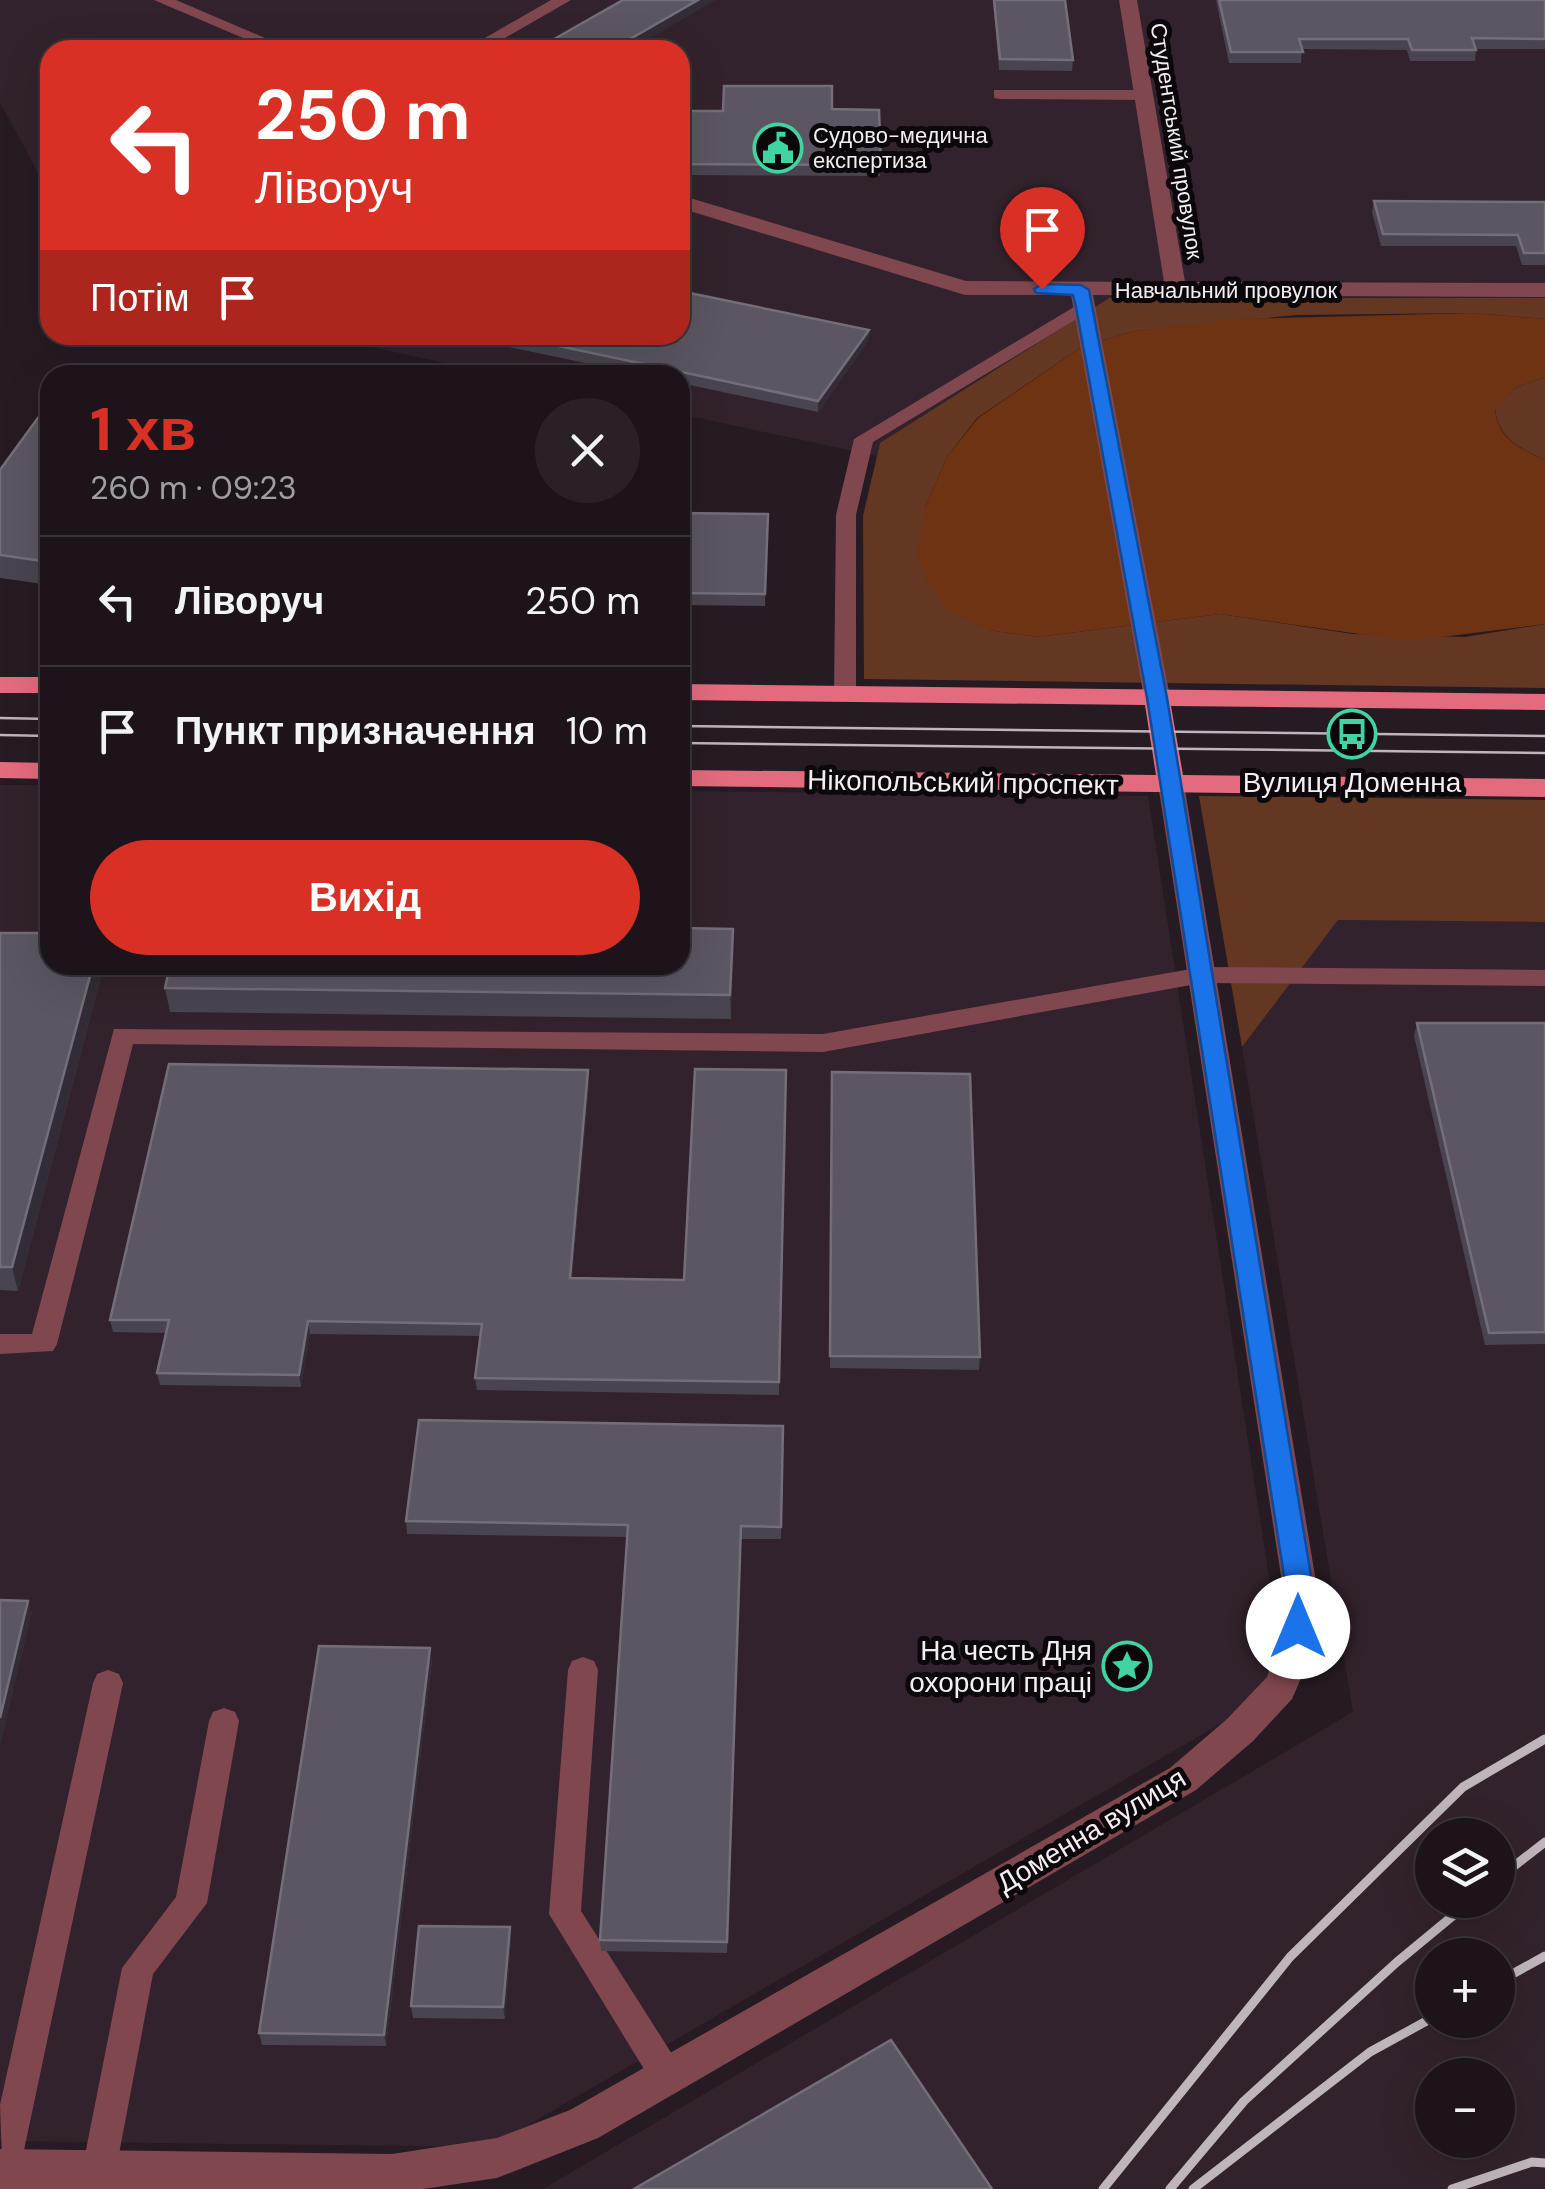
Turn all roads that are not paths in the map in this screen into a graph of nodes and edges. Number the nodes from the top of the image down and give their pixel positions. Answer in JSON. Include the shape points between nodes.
{"nodes":[{"id":1,"x":162,"y":0,"type":"edge"},
{"id":2,"x":563,"y":0,"type":"edge"},
{"id":3,"x":1128,"y":0,"type":"edge"},
{"id":4,"x":260,"y":40,"type":"edge"},
{"id":5,"x":490,"y":40,"type":"edge"},
{"id":6,"x":1000,"y":94,"type":"dead end"},
{"id":7,"x":1144,"y":95,"type":"junction"},
{"id":8,"x":690,"y":203,"type":"edge"},
{"id":9,"x":1176,"y":290,"type":"junction"},
{"id":10,"x":1545,"y":290,"type":"edge"},
{"id":11,"x":1082,"y":298,"type":"junction"},
{"id":12,"x":0,"y":684,"type":"edge"},
{"id":13,"x":40,"y":685,"type":"edge"},
{"id":14,"x":690,"y":692,"type":"edge"},
{"id":15,"x":845,"y":694,"type":"junction"},
{"id":16,"x":1157,"y":698,"type":"junction"},
{"id":17,"x":1545,"y":702,"type":"edge"},
{"id":18,"x":0,"y":770,"type":"edge"},
{"id":19,"x":40,"y":771,"type":"edge"},
{"id":20,"x":690,"y":778,"type":"edge"},
{"id":21,"x":1170,"y":784,"type":"junction"},
{"id":22,"x":1545,"y":788,"type":"edge"},
{"id":23,"x":1202,"y":975,"type":"junction"},
{"id":24,"x":1545,"y":978,"type":"edge"},
{"id":25,"x":0,"y":1344,"type":"edge"},
{"id":26,"x":583,"y":1670,"type":"dead end"},
{"id":27,"x":108,"y":1683,"type":"dead end"},
{"id":28,"x":224,"y":1722,"type":"dead end"},
{"id":29,"x":667,"y":2076,"type":"junction"},
{"id":30,"x":99,"y":2170,"type":"junction"},
{"id":31,"x":14,"y":2174,"type":"edge"}],
"edges":[{"from":1,"to":4,"type":"lane"},
{"from":2,"to":5,"type":"lane"},
{"from":3,"to":7,"type":"street","name":"Студентський провулок"},
{"from":6,"to":7,"type":"lane"},
{"from":7,"to":9,"type":"street","name":"Студентський провулок"},
{"from":8,"to":11,"type":"street","name":"Навчальний провулок","via":[[966,288]]},
{"from":9,"to":10,"type":"street","name":"Навчальний провулок"},
{"from":9,"to":11,"type":"street","name":"Навчальний провулок"},
{"from":11,"to":15,"type":"lane","via":[[864,439],[846,515]]},
{"from":11,"to":16,"type":"street","name":"Доменна вулиця"},
{"from":12,"to":13,"type":"main road"},
{"from":14,"to":15,"type":"main road"},
{"from":15,"to":16,"type":"main road"},
{"from":16,"to":17,"type":"main road"},
{"from":16,"to":21,"type":"main road","name":"Доменна вулиця"},
{"from":18,"to":19,"type":"main road"},
{"from":20,"to":21,"type":"main road","name":"Нікопольський проспект"},
{"from":21,"to":22,"type":"main road","name":"Нікопольський проспект"},
{"from":21,"to":23,"type":"street","name":"Доменна вулиця"},
{"from":23,"to":24,"type":"lane"},
{"from":23,"to":25,"type":"lane","via":[[823,1043],[124,1035],[43,1344]]},
{"from":23,"to":29,"type":"street","name":"Доменна вулиця","via":[[1299,1582],[1287,1676],[1244,1726],[1183,1779]]},
{"from":26,"to":29,"type":"lane","via":[[564,1914]]},
{"from":27,"to":31,"type":"lane"},
{"from":28,"to":30,"type":"lane","via":[[191,1904],[138,1968]]},
{"from":29,"to":30,"type":"street","name":"Доменна вулиця","via":[[584,2124],[498,2158],[450,2168],[392,2174]]},
{"from":30,"to":31,"type":"street","name":"Доменна вулиця"}]}
